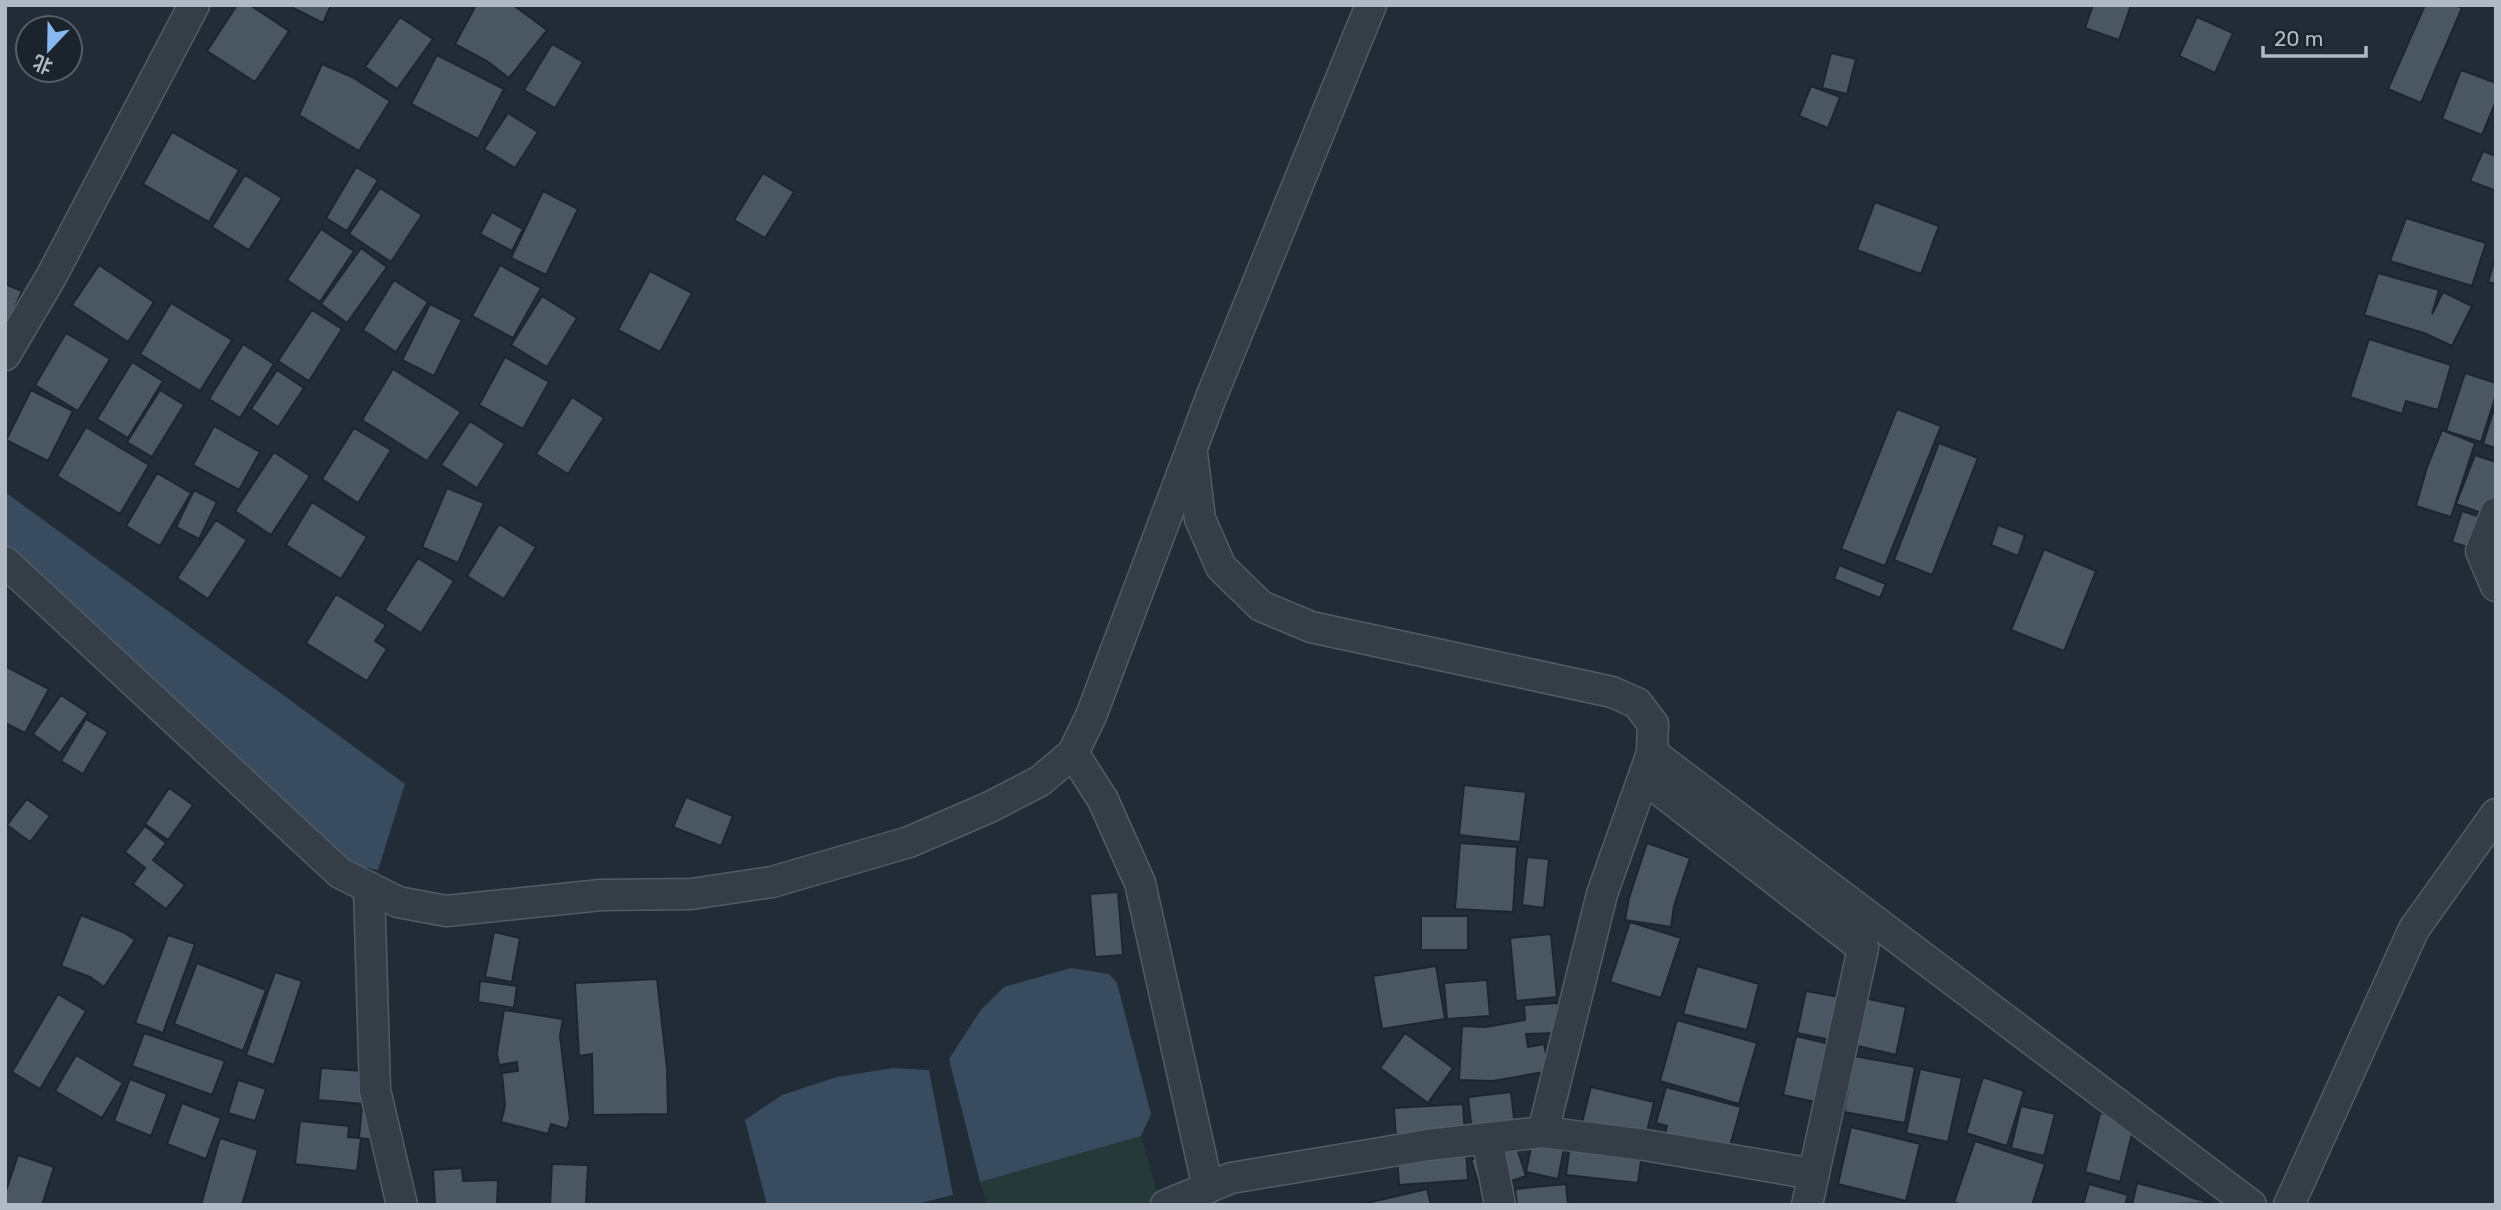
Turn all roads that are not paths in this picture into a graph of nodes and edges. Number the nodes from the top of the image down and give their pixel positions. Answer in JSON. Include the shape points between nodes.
{"nodes":[{"id":1,"x":194,"y":5,"type":"edge"},
{"id":2,"x":1371,"y":5,"type":"edge"},
{"id":3,"x":5,"y":355,"type":"edge"},
{"id":4,"x":1191,"y":450,"type":"junction"},
{"id":5,"x":2496,"y":513,"type":"edge"},
{"id":6,"x":5,"y":562,"type":"edge"},
{"id":7,"x":2496,"y":586,"type":"edge"},
{"id":8,"x":1073,"y":753,"type":"junction"},
{"id":9,"x":1648,"y":765,"type":"junction"},
{"id":10,"x":2496,"y":814,"type":"edge"},
{"id":11,"x":369,"y":887,"type":"junction"},
{"id":12,"x":1543,"y":1132,"type":"junction"},
{"id":13,"x":1487,"y":1138,"type":"junction"},
{"id":14,"x":1813,"y":1174,"type":"junction"},
{"id":15,"x":1208,"y":1188,"type":"junction"},
{"id":16,"x":402,"y":1205,"type":"edge"},
{"id":17,"x":1166,"y":1205,"type":"edge"},
{"id":18,"x":1500,"y":1205,"type":"edge"},
{"id":19,"x":1807,"y":1205,"type":"edge"},
{"id":20,"x":2251,"y":1205,"type":"edge"},
{"id":21,"x":2289,"y":1205,"type":"edge"}],
"edges":[{"from":1,"to":3,"type":"street"},
{"from":2,"to":4,"type":"street"},
{"from":4,"to":8,"type":"street"},
{"from":4,"to":9,"type":"street","via":[[1200,519],[1221,567],[1261,606],[1311,627],[1612,692],[1637,703],[1653,724]]},
{"from":5,"to":7,"type":"street","via":[[2481,551]]},
{"from":6,"to":11,"type":"street","via":[[340,873]]},
{"from":8,"to":11,"type":"street","via":[[1040,781],[909,842],[772,882],[691,894],[601,895],[446,911],[398,902]]},
{"from":8,"to":15,"type":"street","via":[[1103,800],[1140,883]]},
{"from":9,"to":12,"type":"street","via":[[1602,894]]},
{"from":9,"to":14,"type":"street","via":[[1863,948]]},
{"from":9,"to":20,"type":"street"},
{"from":10,"to":21,"type":"street","via":[[2414,929]]},
{"from":11,"to":16,"type":"street","via":[[375,1090]]},
{"from":12,"to":13,"type":"street"},
{"from":12,"to":14,"type":"street"},
{"from":13,"to":15,"type":"street","via":[[1231,1178]]},
{"from":13,"to":18,"type":"street"},
{"from":14,"to":19,"type":"street"},
{"from":15,"to":17,"type":"street"}]}
